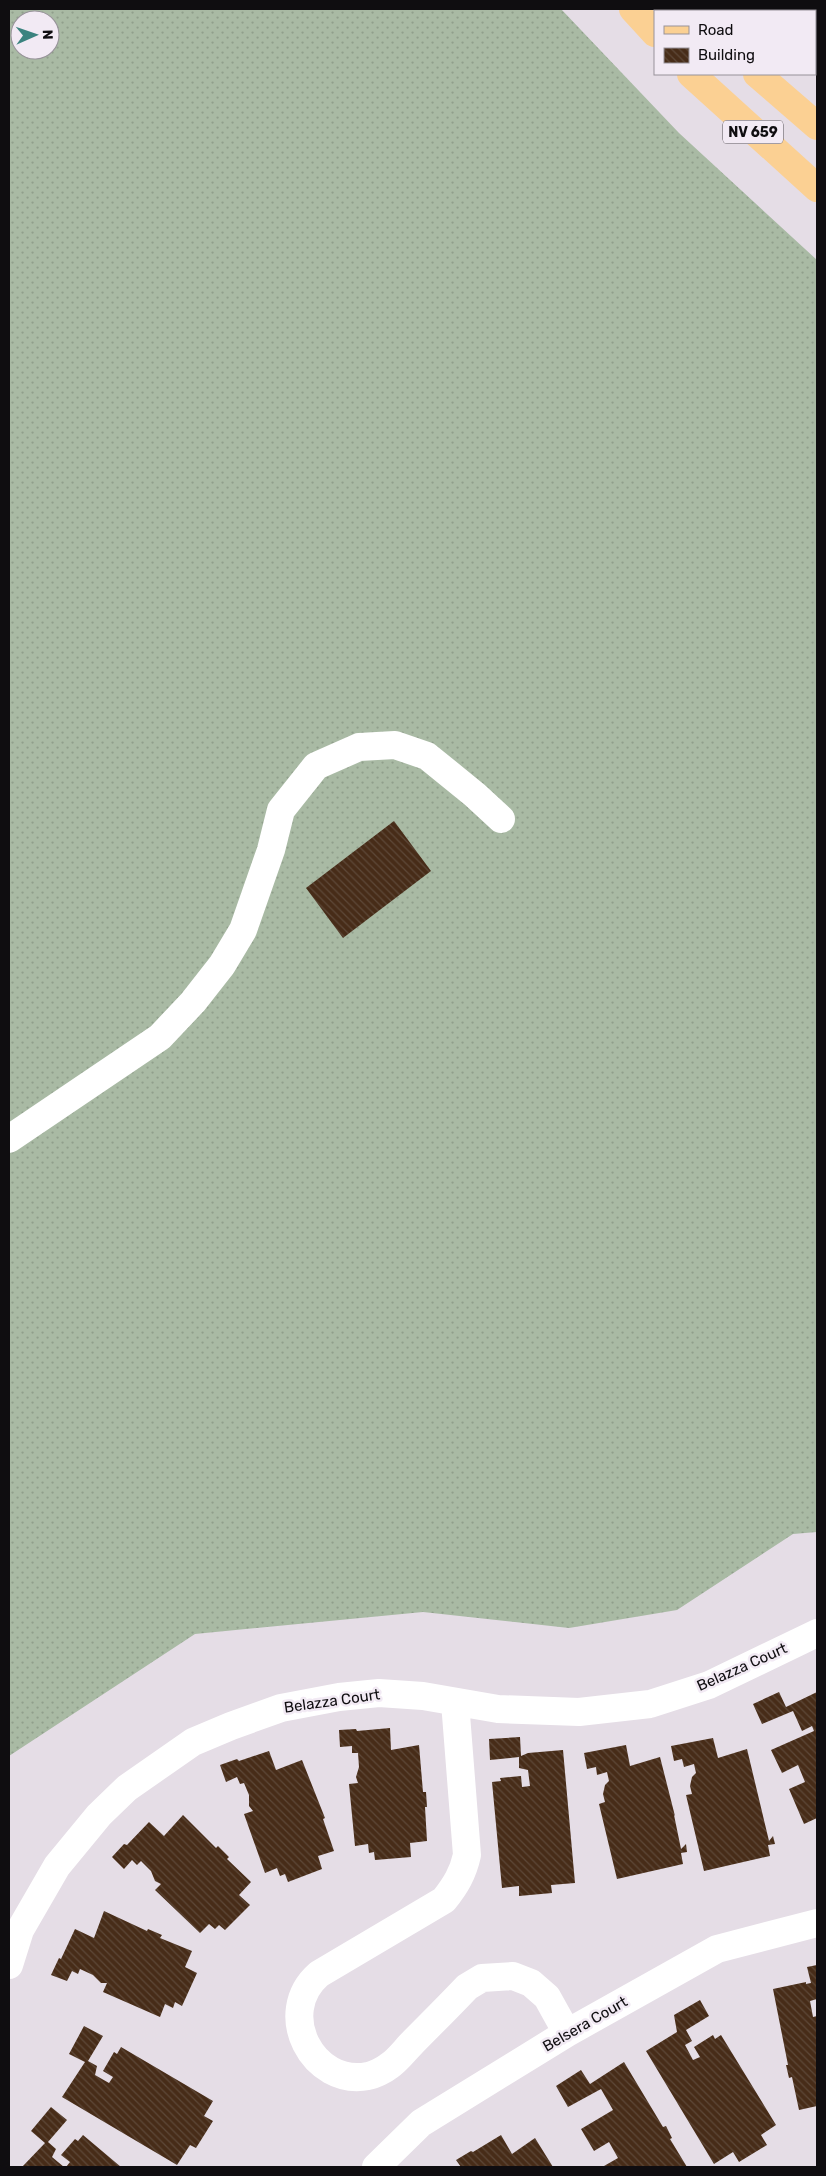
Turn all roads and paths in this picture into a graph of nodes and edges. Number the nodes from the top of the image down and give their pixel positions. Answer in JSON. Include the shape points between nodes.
{"nodes":[{"id":1,"x":633,"y":9,"type":"edge"},
{"id":2,"x":654,"y":32,"type":"edge"},
{"id":3,"x":692,"y":75,"type":"edge"},
{"id":4,"x":757,"y":75,"type":"edge"},
{"id":5,"x":817,"y":126,"type":"edge"},
{"id":6,"x":817,"y":188,"type":"edge"},
{"id":7,"x":501,"y":819,"type":"dead end"},
{"id":8,"x":9,"y":1139,"type":"edge"},
{"id":9,"x":817,"y":1633,"type":"edge"},
{"id":10,"x":455,"y":1702,"type":"junction"},
{"id":11,"x":817,"y":1923,"type":"edge"},
{"id":12,"x":9,"y":1966,"type":"edge"},
{"id":13,"x":567,"y":2033,"type":"junction"},
{"id":14,"x":376,"y":2167,"type":"edge"}],
"edges":[{"from":1,"to":2,"type":"main road"},
{"from":3,"to":6,"type":"main road","number":"NV 659"},
{"from":4,"to":5,"type":"main road","number":"NV 659"},
{"from":7,"to":8,"type":"street","via":[[427,756],[395,745],[359,747],[316,766],[282,810],[243,930],[193,1002],[160,1037]]},
{"from":9,"to":10,"type":"street","name":"Belazza Court","via":[[709,1684],[650,1704],[580,1712],[498,1709]]},
{"from":10,"to":12,"type":"street","name":"Belazza Court","via":[[379,1693],[339,1697],[281,1708],[193,1742],[127,1788],[99,1815],[57,1866],[20,1930]]},
{"from":10,"to":13,"type":"street","via":[[467,1855],[457,1885],[444,1900],[309,1983],[298,2011],[300,2028],[307,2047],[318,2061],[334,2071],[368,2076],[389,2066],[467,1987],[482,1978],[513,1976],[531,1983],[547,1997]]},
{"from":11,"to":13,"type":"street","name":"Belsera Court","via":[[716,1949]]},
{"from":13,"to":14,"type":"street","name":"Belsera Court","via":[[421,2123]]}]}
